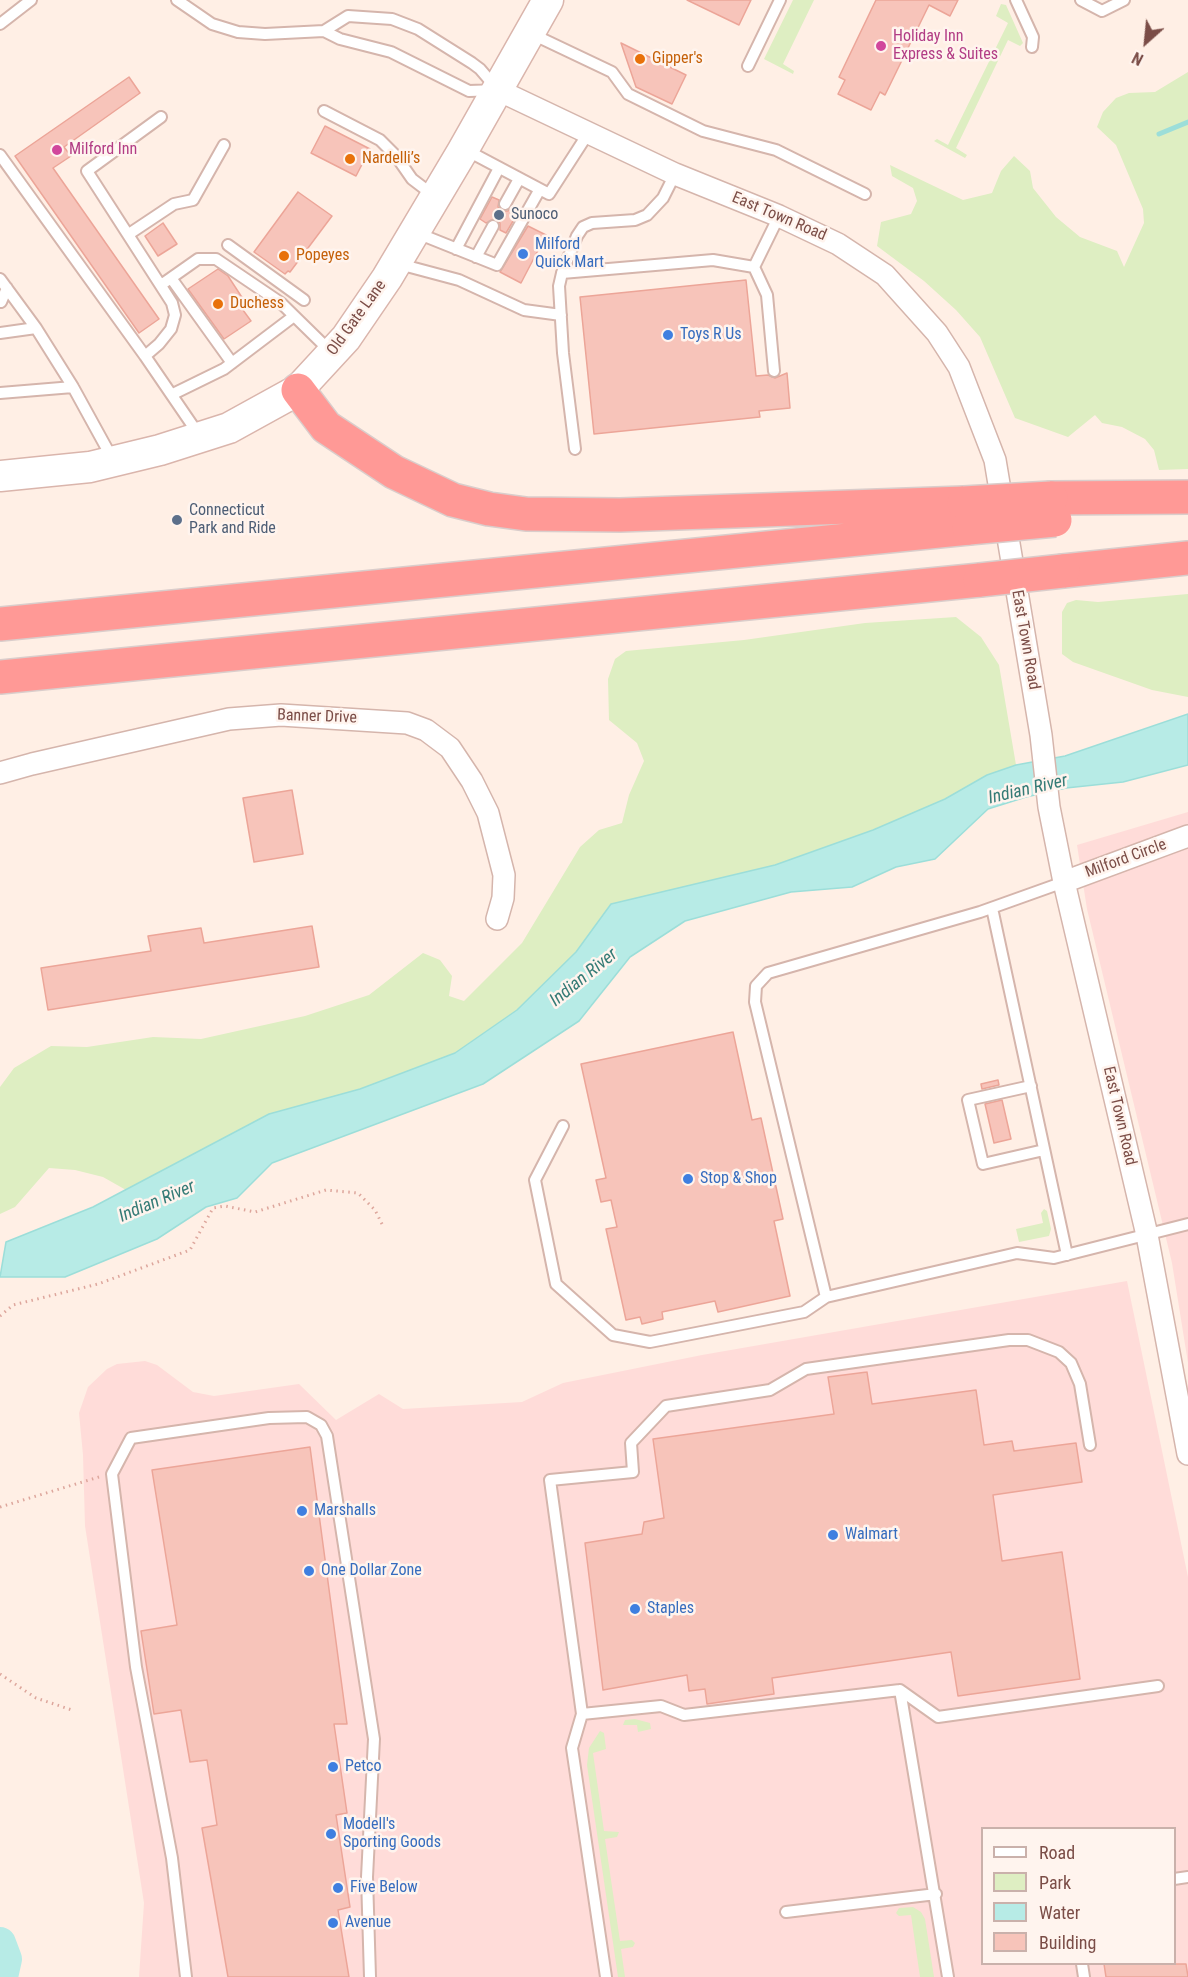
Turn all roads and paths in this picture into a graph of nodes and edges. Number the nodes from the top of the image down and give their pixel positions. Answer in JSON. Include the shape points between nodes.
{"nodes":[{"id":1,"x":31,"y":0,"type":"edge"},
{"id":2,"x":177,"y":0,"type":"edge"},
{"id":3,"x":548,"y":0,"type":"edge"},
{"id":4,"x":780,"y":0,"type":"edge"},
{"id":5,"x":1016,"y":0,"type":"edge"},
{"id":6,"x":1081,"y":0,"type":"edge"},
{"id":7,"x":1124,"y":0,"type":"edge"},
{"id":8,"x":0,"y":24,"type":"edge"},
{"id":9,"x":324,"y":31,"type":"junction"},
{"id":10,"x":529,"y":32,"type":"junction"},
{"id":11,"x":1032,"y":47,"type":"dead end"},
{"id":12,"x":748,"y":66,"type":"dead end"},
{"id":13,"x":498,"y":90,"type":"junction"},
{"id":14,"x":324,"y":111,"type":"dead end"},
{"id":15,"x":161,"y":117,"type":"dead end"},
{"id":16,"x":589,"y":132,"type":"junction"},
{"id":17,"x":224,"y":145,"type":"dead end"},
{"id":18,"x":464,"y":149,"type":"junction"},
{"id":19,"x":0,"y":155,"type":"edge"},
{"id":20,"x":499,"y":168,"type":"junction"},
{"id":21,"x":675,"y":174,"type":"junction"},
{"id":22,"x":519,"y":179,"type":"junction"},
{"id":23,"x":540,"y":189,"type":"junction"},
{"id":24,"x":865,"y":194,"type":"dead end"},
{"id":25,"x":435,"y":197,"type":"junction"},
{"id":26,"x":505,"y":204,"type":"dead end"},
{"id":27,"x":779,"y":216,"type":"junction"},
{"id":28,"x":493,"y":226,"type":"dead end"},
{"id":29,"x":414,"y":232,"type":"junction"},
{"id":30,"x":129,"y":234,"type":"junction"},
{"id":31,"x":228,"y":245,"type":"dead end"},
{"id":32,"x":456,"y":249,"type":"junction"},
{"id":33,"x":476,"y":257,"type":"junction"},
{"id":34,"x":396,"y":263,"type":"junction"},
{"id":35,"x":754,"y":267,"type":"junction"},
{"id":36,"x":562,"y":273,"type":"junction"},
{"id":37,"x":171,"y":278,"type":"junction"},
{"id":38,"x":4,"y":284,"type":"edge"},
{"id":39,"x":161,"y":285,"type":"junction"},
{"id":40,"x":304,"y":300,"type":"dead end"},
{"id":41,"x":1,"y":302,"type":"edge"},
{"id":42,"x":561,"y":315,"type":"junction"},
{"id":43,"x":294,"y":316,"type":"junction"},
{"id":44,"x":36,"y":328,"type":"junction"},
{"id":45,"x":0,"y":333,"type":"edge"},
{"id":46,"x":332,"y":353,"type":"junction"},
{"id":47,"x":145,"y":356,"type":"junction"},
{"id":48,"x":232,"y":363,"type":"junction"},
{"id":49,"x":774,"y":371,"type":"dead end"},
{"id":50,"x":73,"y":387,"type":"junction"},
{"id":51,"x":298,"y":390,"type":"junction"},
{"id":52,"x":0,"y":393,"type":"edge"},
{"id":53,"x":173,"y":394,"type":"junction"},
{"id":54,"x":200,"y":438,"type":"junction"},
{"id":55,"x":575,"y":449,"type":"dead end"},
{"id":56,"x":114,"y":461,"type":"junction"},
{"id":57,"x":0,"y":476,"type":"edge"},
{"id":58,"x":1188,"y":497,"type":"edge"},
{"id":59,"x":1188,"y":506,"type":"edge"},
{"id":60,"x":1053,"y":509,"type":"junction"},
{"id":61,"x":967,"y":515,"type":"junction"},
{"id":62,"x":1188,"y":558,"type":"edge"},
{"id":63,"x":0,"y":624,"type":"edge"},
{"id":64,"x":0,"y":678,"type":"edge"},
{"id":65,"x":0,"y":774,"type":"edge"},
{"id":66,"x":1188,"y":836,"type":"edge"},
{"id":67,"x":1064,"y":882,"type":"junction"},
{"id":68,"x":993,"y":908,"type":"junction"},
{"id":69,"x":497,"y":919,"type":"dead end"},
{"id":70,"x":1031,"y":1086,"type":"junction"},
{"id":71,"x":563,"y":1126,"type":"dead end"},
{"id":72,"x":1044,"y":1150,"type":"junction"},
{"id":73,"x":1188,"y":1224,"type":"edge"},
{"id":74,"x":383,"y":1226,"type":"dead end"},
{"id":75,"x":1147,"y":1235,"type":"junction"},
{"id":76,"x":1067,"y":1255,"type":"junction"},
{"id":77,"x":826,"y":1297,"type":"junction"},
{"id":78,"x":0,"y":1316,"type":"edge"},
{"id":79,"x":1090,"y":1445,"type":"dead end"},
{"id":80,"x":1188,"y":1454,"type":"edge"},
{"id":81,"x":112,"y":1474,"type":"junction"},
{"id":82,"x":0,"y":1507,"type":"edge"},
{"id":83,"x":0,"y":1674,"type":"edge"},
{"id":84,"x":1158,"y":1686,"type":"dead end"},
{"id":85,"x":900,"y":1690,"type":"junction"},
{"id":86,"x":72,"y":1710,"type":"dead end"},
{"id":87,"x":582,"y":1714,"type":"junction"},
{"id":88,"x":936,"y":1894,"type":"junction"},
{"id":89,"x":786,"y":1912,"type":"dead end"},
{"id":90,"x":186,"y":1977,"type":"edge"},
{"id":91,"x":370,"y":1977,"type":"edge"},
{"id":92,"x":606,"y":1977,"type":"edge"},
{"id":93,"x":948,"y":1977,"type":"edge"}],
"edges":[{"from":1,"to":8,"type":"lane"},
{"from":2,"to":9,"type":"lane","via":[[212,24],[238,32]]},
{"from":3,"to":10,"type":"main road","name":"Old Gate Lane"},
{"from":4,"to":12,"type":"lane"},
{"from":5,"to":11,"type":"lane","via":[[1033,37]]},
{"from":6,"to":7,"type":"lane","via":[[1102,12]]},
{"from":9,"to":13,"type":"lane","via":[[391,52],[469,92]]},
{"from":9,"to":13,"type":"lane","via":[[348,16],[392,19],[418,29],[472,63]]},
{"from":10,"to":13,"type":"main road","name":"Old Gate Lane"},
{"from":10,"to":24,"type":"lane","via":[[612,72],[628,94],[703,130],[776,150]]},
{"from":13,"to":16,"type":"street","name":"East Town Road"},
{"from":13,"to":18,"type":"main road","name":"Old Gate Lane"},
{"from":14,"to":25,"type":"lane","via":[[380,140],[412,179]]},
{"from":15,"to":30,"type":"lane","via":[[87,171]]},
{"from":16,"to":21,"type":"street","name":"East Town Road"},
{"from":16,"to":23,"type":"lane","via":[[549,194]]},
{"from":17,"to":30,"type":"lane","via":[[193,200],[174,204]]},
{"from":18,"to":20,"type":"lane"},
{"from":18,"to":25,"type":"main road","name":"Old Gate Lane"},
{"from":19,"to":47,"type":"lane"},
{"from":20,"to":22,"type":"lane"},
{"from":20,"to":32,"type":"lane"},
{"from":21,"to":27,"type":"street","name":"East Town Road"},
{"from":21,"to":36,"type":"lane","via":[[663,198],[647,215],[583,227]]},
{"from":22,"to":23,"type":"lane"},
{"from":22,"to":26,"type":"lane"},
{"from":23,"to":33,"type":"lane","via":[[497,265]]},
{"from":25,"to":29,"type":"main road","name":"Old Gate Lane"},
{"from":27,"to":35,"type":"lane"},
{"from":27,"to":67,"type":"street","name":"East Town Road","via":[[838,244],[885,275],[937,333],[959,367],[995,460]]},
{"from":28,"to":33,"type":"lane"},
{"from":29,"to":32,"type":"lane"},
{"from":29,"to":34,"type":"main road","name":"Old Gate Lane"},
{"from":30,"to":39,"type":"lane"},
{"from":31,"to":40,"type":"lane"},
{"from":32,"to":33,"type":"lane"},
{"from":34,"to":42,"type":"lane","via":[[459,280],[524,310]]},
{"from":34,"to":46,"type":"main road","name":"Old Gate Lane"},
{"from":35,"to":36,"type":"lane","via":[[713,260]]},
{"from":35,"to":49,"type":"lane","via":[[767,295]]},
{"from":36,"to":42,"type":"lane"},
{"from":37,"to":39,"type":"lane"},
{"from":37,"to":43,"type":"lane","via":[[198,259],[216,260]]},
{"from":37,"to":48,"type":"lane"},
{"from":38,"to":41,"type":"lane"},
{"from":38,"to":44,"type":"lane"},
{"from":39,"to":47,"type":"lane","via":[[175,315],[171,329]]},
{"from":42,"to":55,"type":"lane"},
{"from":43,"to":46,"type":"lane"},
{"from":43,"to":48,"type":"lane"},
{"from":44,"to":45,"type":"lane"},
{"from":44,"to":50,"type":"lane"},
{"from":46,"to":51,"type":"main road","name":"Old Gate Lane"},
{"from":47,"to":53,"type":"lane"},
{"from":48,"to":53,"type":"lane"},
{"from":50,"to":52,"type":"lane"},
{"from":50,"to":56,"type":"lane"},
{"from":51,"to":54,"type":"main road","name":"Old Gate Lane","via":[[229,428]]},
{"from":51,"to":61,"type":"highway","via":[[326,427],[394,472],[453,500],[489,509],[526,514]]},
{"from":53,"to":54,"type":"lane"},
{"from":54,"to":56,"type":"main road","name":"Old Gate Lane"},
{"from":56,"to":57,"type":"main road","name":"Old Gate Lane"},
{"from":58,"to":60,"type":"highway"},
{"from":59,"to":60,"type":"highway"},
{"from":60,"to":61,"type":"highway","bridge":true},
{"from":61,"to":63,"type":"highway"},
{"from":62,"to":64,"type":"highway","bridge":true},
{"from":65,"to":69,"type":"street","name":"Banner Drive","via":[[229,718],[281,715],[407,723],[426,730],[450,748],[488,813],[504,875]]},
{"from":66,"to":67,"type":"street","name":"Milford Circle"},
{"from":67,"to":68,"type":"lane"},
{"from":67,"to":75,"type":"street","name":"East Town Road"},
{"from":68,"to":70,"type":"lane"},
{"from":68,"to":77,"type":"lane","via":[[768,974],[756,986],[755,1002]]},
{"from":70,"to":72,"type":"lane"},
{"from":70,"to":72,"type":"lane","via":[[968,1100],[983,1164]]},
{"from":71,"to":77,"type":"lane","via":[[535,1180],[556,1284],[613,1335],[650,1342],[804,1312]]},
{"from":72,"to":76,"type":"lane"},
{"from":73,"to":75,"type":"lane"},
{"from":74,"to":78,"type":"path","via":[[375,1210],[358,1193],[326,1190],[255,1212],[225,1206],[213,1208],[190,1250],[78,1291],[13,1305]]},
{"from":75,"to":76,"type":"lane"},
{"from":75,"to":80,"type":"street","name":"East Town Road"},
{"from":76,"to":77,"type":"lane","via":[[1054,1258],[1017,1254]]},
{"from":79,"to":87,"type":"lane","via":[[1080,1384],[1071,1363],[1059,1352],[1028,1340],[806,1369],[770,1390],[666,1406],[631,1443],[633,1472],[550,1480]]},
{"from":81,"to":82,"type":"path"},
{"from":81,"to":90,"type":"lane","via":[[136,1667],[172,1858]]},
{"from":81,"to":91,"type":"lane","via":[[131,1437],[269,1418],[307,1417],[321,1425],[327,1436],[374,1739],[367,1877]]},
{"from":83,"to":86,"type":"path","via":[[36,1698]]},
{"from":84,"to":85,"type":"lane","via":[[938,1717]]},
{"from":85,"to":87,"type":"lane","via":[[684,1714],[661,1706]]},
{"from":85,"to":88,"type":"lane"},
{"from":87,"to":92,"type":"lane","via":[[572,1748]]},
{"from":88,"to":89,"type":"lane"},
{"from":88,"to":93,"type":"lane"}]}
